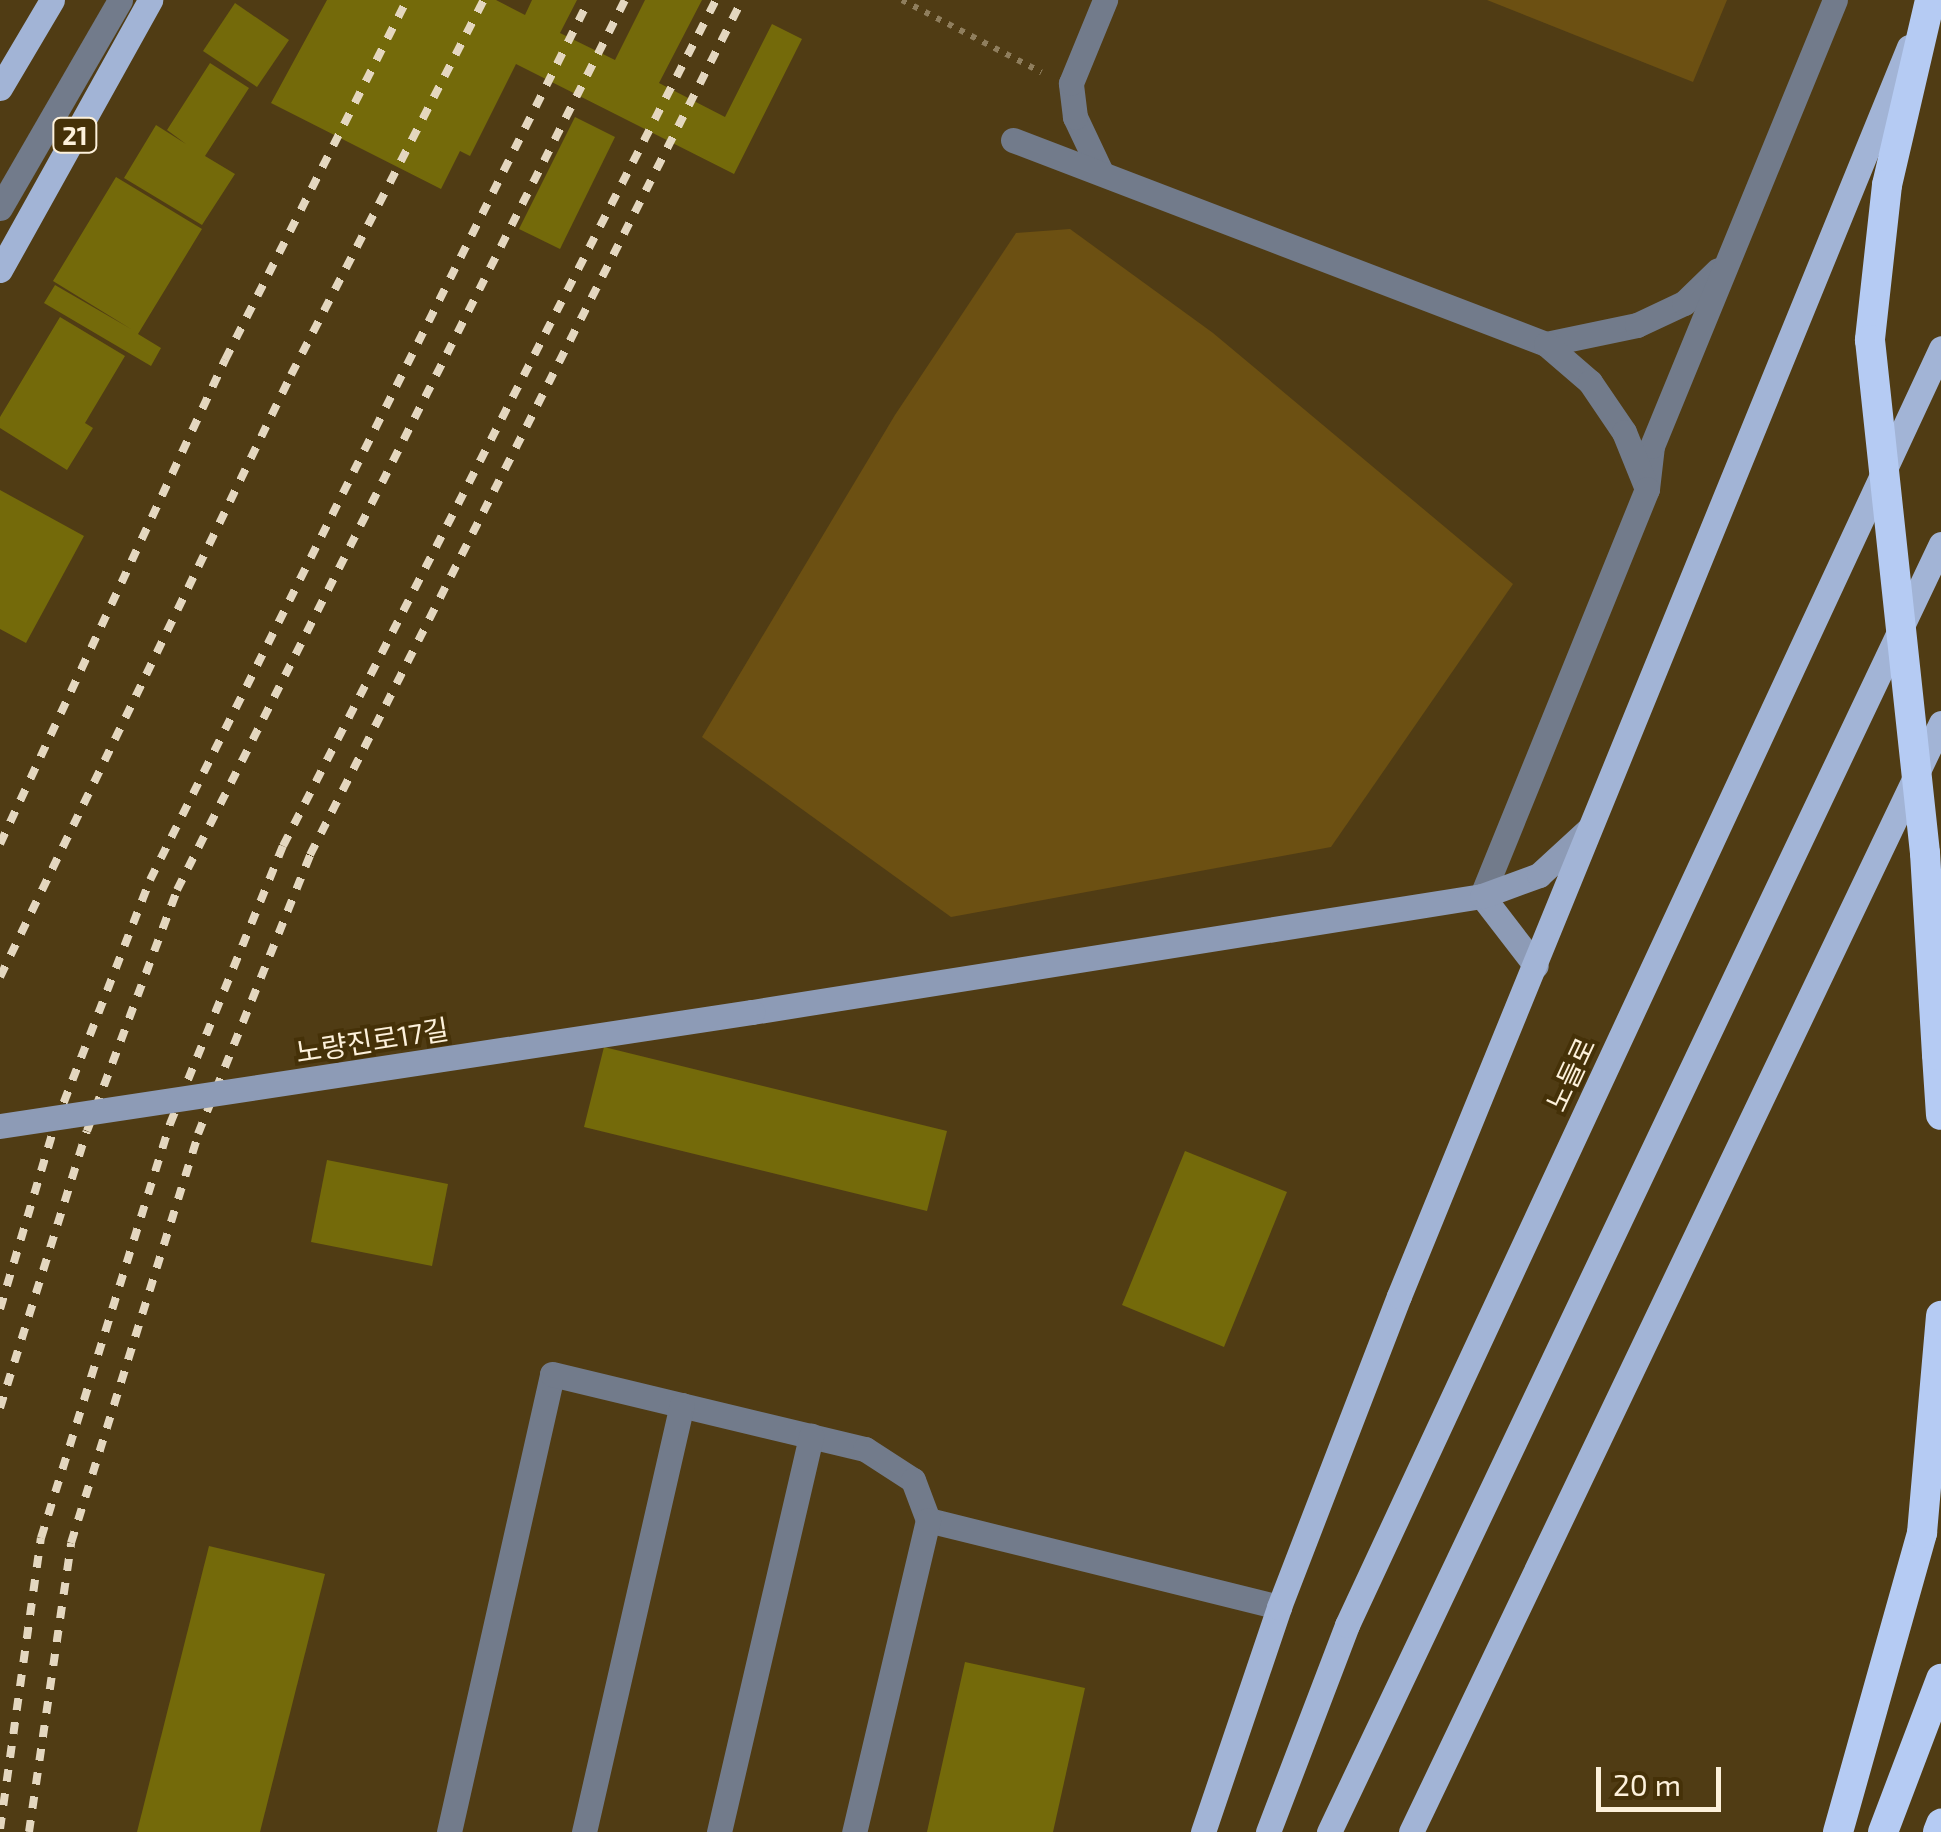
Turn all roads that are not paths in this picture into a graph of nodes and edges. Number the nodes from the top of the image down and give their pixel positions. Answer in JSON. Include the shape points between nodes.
{"nodes":[{"id":1,"x":52,"y":0,"type":"edge"},
{"id":2,"x":120,"y":0,"type":"edge"},
{"id":3,"x":150,"y":0,"type":"edge"},
{"id":4,"x":1105,"y":0,"type":"edge"},
{"id":5,"x":1835,"y":0,"type":"edge"},
{"id":6,"x":1929,"y":0,"type":"edge"},
{"id":7,"x":0,"y":88,"type":"edge"},
{"id":8,"x":1013,"y":140,"type":"dead end"},
{"id":9,"x":1101,"y":172,"type":"junction"},
{"id":10,"x":0,"y":208,"type":"edge"},
{"id":11,"x":1725,"y":263,"type":"junction"},
{"id":12,"x":0,"y":270,"type":"edge"},
{"id":13,"x":1546,"y":344,"type":"junction"},
{"id":14,"x":1941,"y":348,"type":"edge"},
{"id":15,"x":1648,"y":488,"type":"junction"},
{"id":16,"x":1941,"y":544,"type":"edge"},
{"id":17,"x":1941,"y":724,"type":"edge"},
{"id":18,"x":1589,"y":829,"type":"junction"},
{"id":19,"x":1482,"y":896,"type":"junction"},
{"id":20,"x":1536,"y":966,"type":"junction"},
{"id":21,"x":1941,"y":1114,"type":"edge"},
{"id":22,"x":0,"y":1126,"type":"edge"},
{"id":23,"x":1941,"y":1316,"type":"edge"},
{"id":24,"x":682,"y":1405,"type":"junction"},
{"id":25,"x":811,"y":1436,"type":"junction"},
{"id":26,"x":928,"y":1520,"type":"junction"},
{"id":27,"x":1280,"y":1607,"type":"junction"},
{"id":28,"x":1941,"y":1679,"type":"edge"},
{"id":29,"x":1941,"y":1824,"type":"edge"},
{"id":30,"x":449,"y":1832,"type":"edge"},
{"id":31,"x":584,"y":1832,"type":"edge"},
{"id":32,"x":719,"y":1832,"type":"edge"},
{"id":33,"x":854,"y":1832,"type":"edge"},
{"id":34,"x":1203,"y":1832,"type":"edge"},
{"id":35,"x":1268,"y":1832,"type":"edge"},
{"id":36,"x":1329,"y":1832,"type":"edge"},
{"id":37,"x":1411,"y":1832,"type":"edge"},
{"id":38,"x":1838,"y":1832,"type":"edge"},
{"id":39,"x":1884,"y":1832,"type":"edge"},
{"id":40,"x":1938,"y":1832,"type":"edge"}],
"edges":[{"from":1,"to":7,"type":"main road"},
{"from":2,"to":10,"type":"street"},
{"from":3,"to":12,"type":"main road","number":"21"},
{"from":4,"to":9,"type":"street","via":[[1071,83],[1075,117]]},
{"from":5,"to":11,"type":"street"},
{"from":6,"to":18,"type":"main road"},
{"from":6,"to":21,"type":"highway","bridge":true,"via":[[1887,185],[1870,340],[1925,853]]},
{"from":8,"to":9,"type":"street"},
{"from":9,"to":13,"type":"street"},
{"from":11,"to":13,"type":"street","via":[[1684,303],[1637,325]]},
{"from":11,"to":15,"type":"street","via":[[1652,446]]},
{"from":13,"to":15,"type":"street","via":[[1590,382],[1624,432]]},
{"from":14,"to":35,"type":"main road","name":"노들로","via":[[1347,1626]]},
{"from":15,"to":19,"type":"street"},
{"from":16,"to":36,"type":"main road"},
{"from":17,"to":37,"type":"main road"},
{"from":18,"to":19,"type":"street","name":"노량진로17길","via":[[1540,876]]},
{"from":18,"to":20,"type":"main road"},
{"from":19,"to":20,"type":"street"},
{"from":19,"to":22,"type":"street","name":"노량진로17길","bridge":true},
{"from":20,"to":27,"type":"main road","via":[[1398,1296]]},
{"from":23,"to":38,"type":"highway","via":[[1922,1532]]},
{"from":24,"to":25,"type":"street"},
{"from":24,"to":30,"type":"street","via":[[552,1374]]},
{"from":24,"to":31,"type":"street"},
{"from":25,"to":26,"type":"street","via":[[864,1449],[912,1480]]},
{"from":25,"to":32,"type":"street"},
{"from":26,"to":27,"type":"street"},
{"from":26,"to":33,"type":"street"},
{"from":27,"to":34,"type":"main road"},
{"from":28,"to":39,"type":"highway"},
{"from":29,"to":40,"type":"highway"}]}
